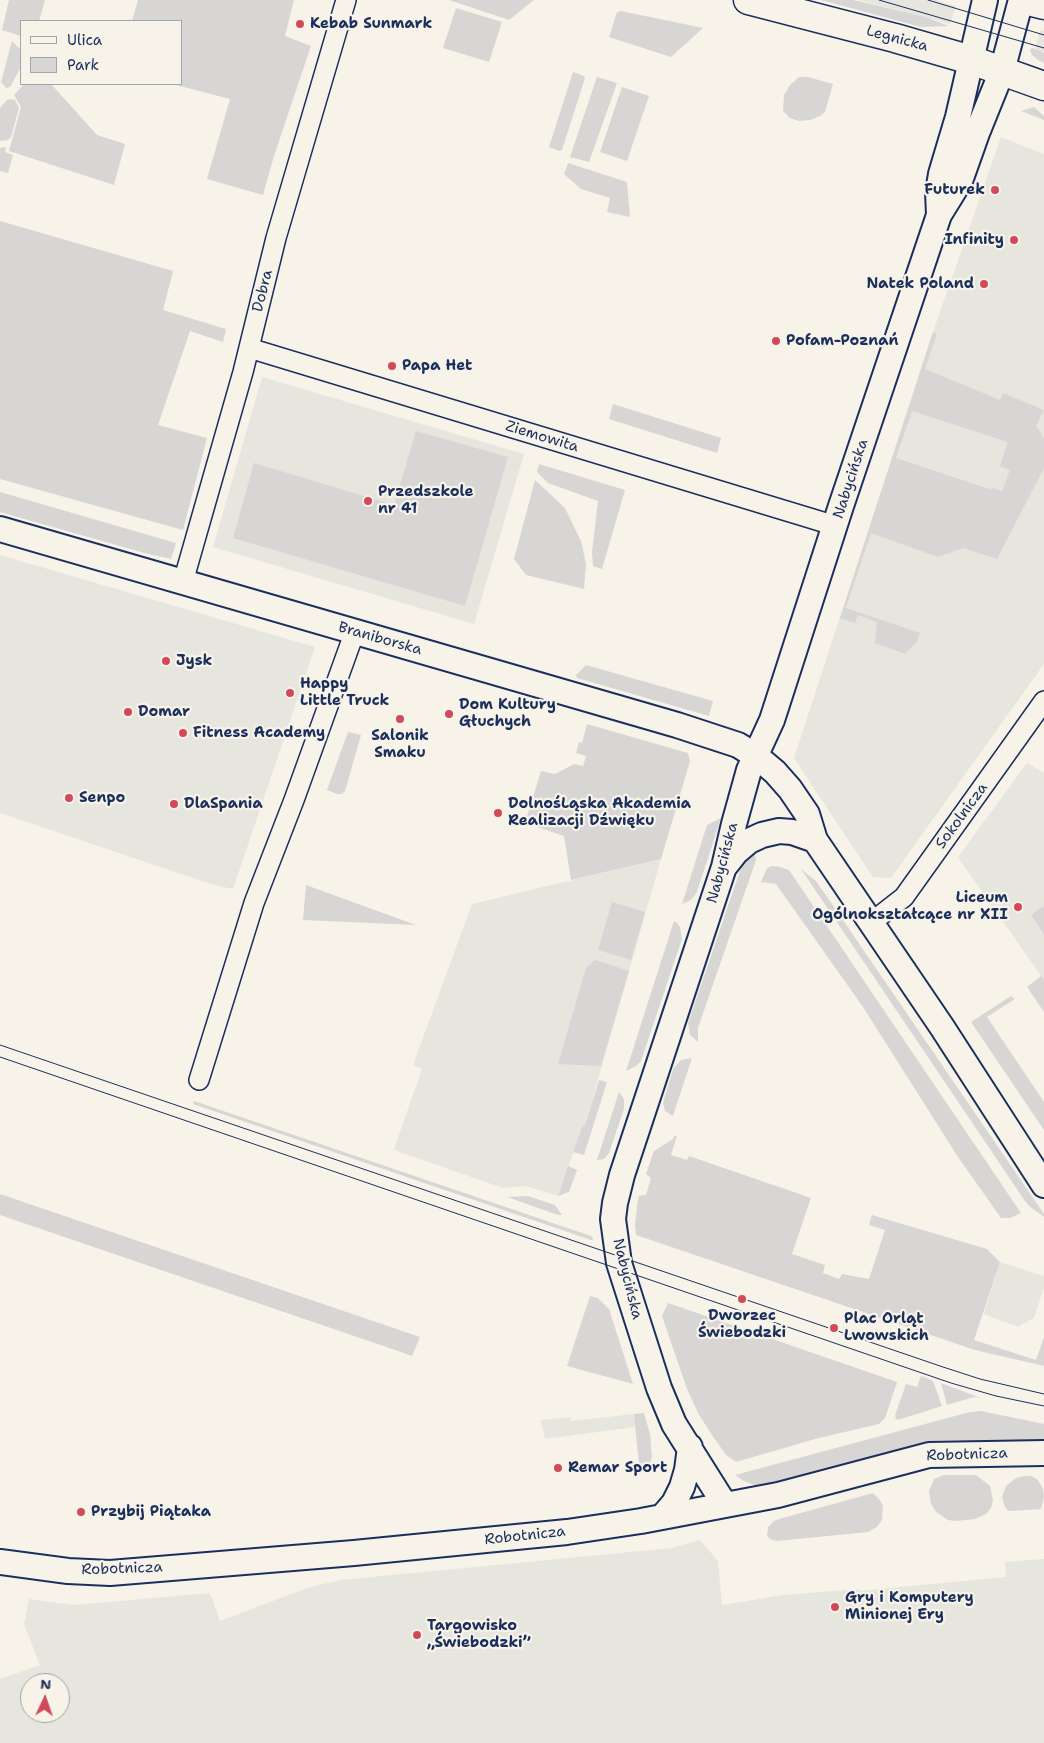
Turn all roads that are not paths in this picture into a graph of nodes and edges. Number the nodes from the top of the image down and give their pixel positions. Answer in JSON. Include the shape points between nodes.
{"nodes":[{"id":1,"x":346,"y":0,"type":"edge"},
{"id":2,"x":748,"y":0,"type":"edge"},
{"id":3,"x":985,"y":0,"type":"edge"},
{"id":4,"x":1023,"y":0,"type":"edge"},
{"id":5,"x":1044,"y":5,"type":"edge"},
{"id":6,"x":971,"y":60,"type":"junction"},
{"id":7,"x":1002,"y":71,"type":"junction"},
{"id":8,"x":1044,"y":86,"type":"edge"},
{"id":9,"x":939,"y":216,"type":"junction"},
{"id":10,"x":249,"y":348,"type":"junction"},
{"id":11,"x":836,"y":526,"type":"junction"},
{"id":12,"x":0,"y":529,"type":"edge"},
{"id":13,"x":183,"y":582,"type":"junction"},
{"id":14,"x":355,"y":631,"type":"junction"},
{"id":15,"x":1044,"y":701,"type":"edge"},
{"id":16,"x":756,"y":756,"type":"junction"},
{"id":17,"x":815,"y":840,"type":"junction"},
{"id":18,"x":724,"y":867,"type":"junction"},
{"id":19,"x":872,"y":922,"type":"junction"},
{"id":20,"x":200,"y":1080,"type":"dead end"},
{"id":21,"x":1044,"y":1185,"type":"edge"},
{"id":22,"x":690,"y":1447,"type":"junction"},
{"id":23,"x":1044,"y":1453,"type":"edge"},
{"id":24,"x":725,"y":1504,"type":"junction"},
{"id":25,"x":662,"y":1517,"type":"junction"},
{"id":26,"x":0,"y":1562,"type":"edge"}],
"edges":[{"from":1,"to":10,"type":"street","name":"Dobra","via":[[276,238]]},
{"from":2,"to":6,"type":"main road","name":"Legnicka"},
{"from":3,"to":6,"type":"street","name":"Nabycińska"},
{"from":4,"to":5,"type":"main road"},
{"from":4,"to":7,"type":"street","name":"Nabycińska"},
{"from":6,"to":7,"type":"main road","name":"Legnicka"},
{"from":6,"to":9,"type":"street","name":"Nabycińska","via":[[941,174]]},
{"from":7,"to":8,"type":"main road","name":"Legnicka"},
{"from":7,"to":9,"type":"street","name":"Nabycińska","via":[[960,181]]},
{"from":9,"to":11,"type":"street","name":"Nabycińska"},
{"from":10,"to":11,"type":"street","name":"Ziemowita"},
{"from":10,"to":13,"type":"street","name":"Dobra"},
{"from":11,"to":16,"type":"street","name":"Nabycińska","via":[[772,720]]},
{"from":12,"to":13,"type":"street","name":"Braniborska"},
{"from":13,"to":14,"type":"street","name":"Braniborska"},
{"from":14,"to":16,"type":"street","name":"Braniborska","via":[[702,732],[738,745]]},
{"from":14,"to":20,"type":"street","via":[[254,903]]},
{"from":15,"to":19,"type":"street","name":"Sokolnicza","via":[[904,897]]},
{"from":16,"to":17,"type":"street","via":[[790,789],[807,814]]},
{"from":16,"to":18,"type":"street","name":"Nabycińska","via":[[749,770]]},
{"from":17,"to":18,"type":"street","via":[[792,832],[762,835],[749,841]]},
{"from":17,"to":19,"type":"street"},
{"from":18,"to":22,"type":"street","name":"Nabycińska","via":[[619,1185],[614,1220],[619,1263],[659,1388],[674,1424]]},
{"from":19,"to":21,"type":"street"},
{"from":22,"to":24,"type":"street","name":"Nabycińska"},
{"from":22,"to":25,"type":"street","via":[[682,1486]]},
{"from":23,"to":24,"type":"street","name":"Robotnicza","via":[[928,1455],[778,1494]]},
{"from":24,"to":25,"type":"street","name":"Robotnicza"},
{"from":25,"to":26,"type":"street","name":"Robotnicza","via":[[558,1533],[110,1573]]}]}
